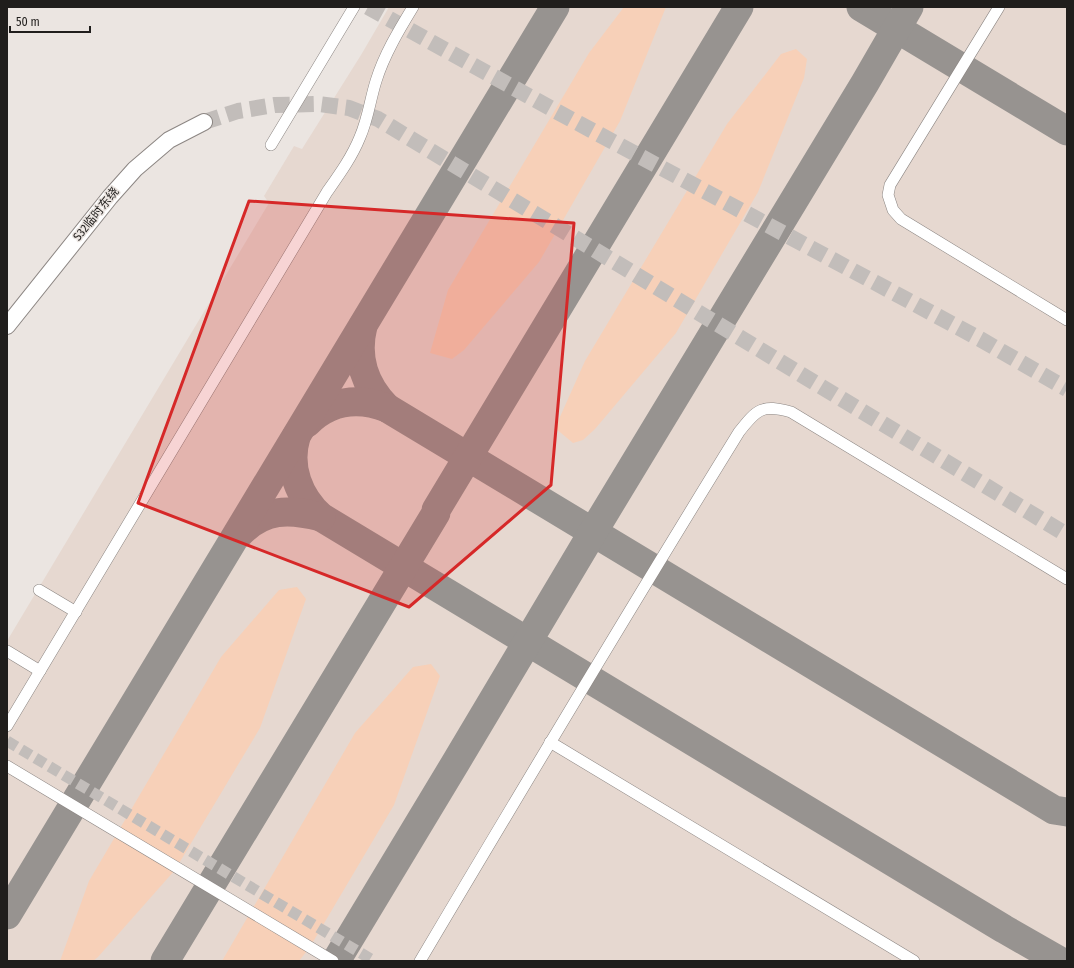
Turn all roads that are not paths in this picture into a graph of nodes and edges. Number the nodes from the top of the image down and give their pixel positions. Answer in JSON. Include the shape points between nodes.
{"nodes":[{"id":1,"x":354,"y":7,"type":"edge"},
{"id":2,"x":413,"y":7,"type":"edge"},
{"id":3,"x":999,"y":7,"type":"edge"},
{"id":4,"x":204,"y":122,"type":"tunnel mouth"},
{"id":5,"x":271,"y":145,"type":"dead end"},
{"id":6,"x":1067,"y":320,"type":"edge"},
{"id":7,"x":7,"y":326,"type":"edge"},
{"id":8,"x":1067,"y":579,"type":"edge"},
{"id":9,"x":39,"y":590,"type":"dead end"},
{"id":10,"x":76,"y":612,"type":"junction"},
{"id":11,"x":7,"y":651,"type":"edge"},
{"id":12,"x":40,"y":671,"type":"junction"},
{"id":13,"x":7,"y":726,"type":"edge"},
{"id":14,"x":550,"y":742,"type":"junction"},
{"id":15,"x":7,"y":766,"type":"edge"},
{"id":16,"x":333,"y":961,"type":"edge"},
{"id":17,"x":420,"y":961,"type":"edge"},
{"id":18,"x":914,"y":961,"type":"edge"}],
"edges":[{"from":1,"to":5,"type":"lane"},
{"from":2,"to":10,"type":"lane","via":[[383,61],[366,121],[348,162],[319,206]]},
{"from":3,"to":6,"type":"lane","via":[[913,146],[890,185],[888,195],[893,210],[901,219]]},
{"from":4,"to":7,"type":"highway","name":"S32临时东绕","via":[[169,140],[135,169]]},
{"from":8,"to":14,"type":"lane","via":[[791,412],[776,408],[761,410],[750,418],[739,432]]},
{"from":9,"to":10,"type":"lane"},
{"from":10,"to":12,"type":"lane"},
{"from":11,"to":12,"type":"lane"},
{"from":12,"to":13,"type":"lane"},
{"from":14,"to":17,"type":"lane"},
{"from":14,"to":18,"type":"lane"},
{"from":15,"to":16,"type":"lane"}]}
